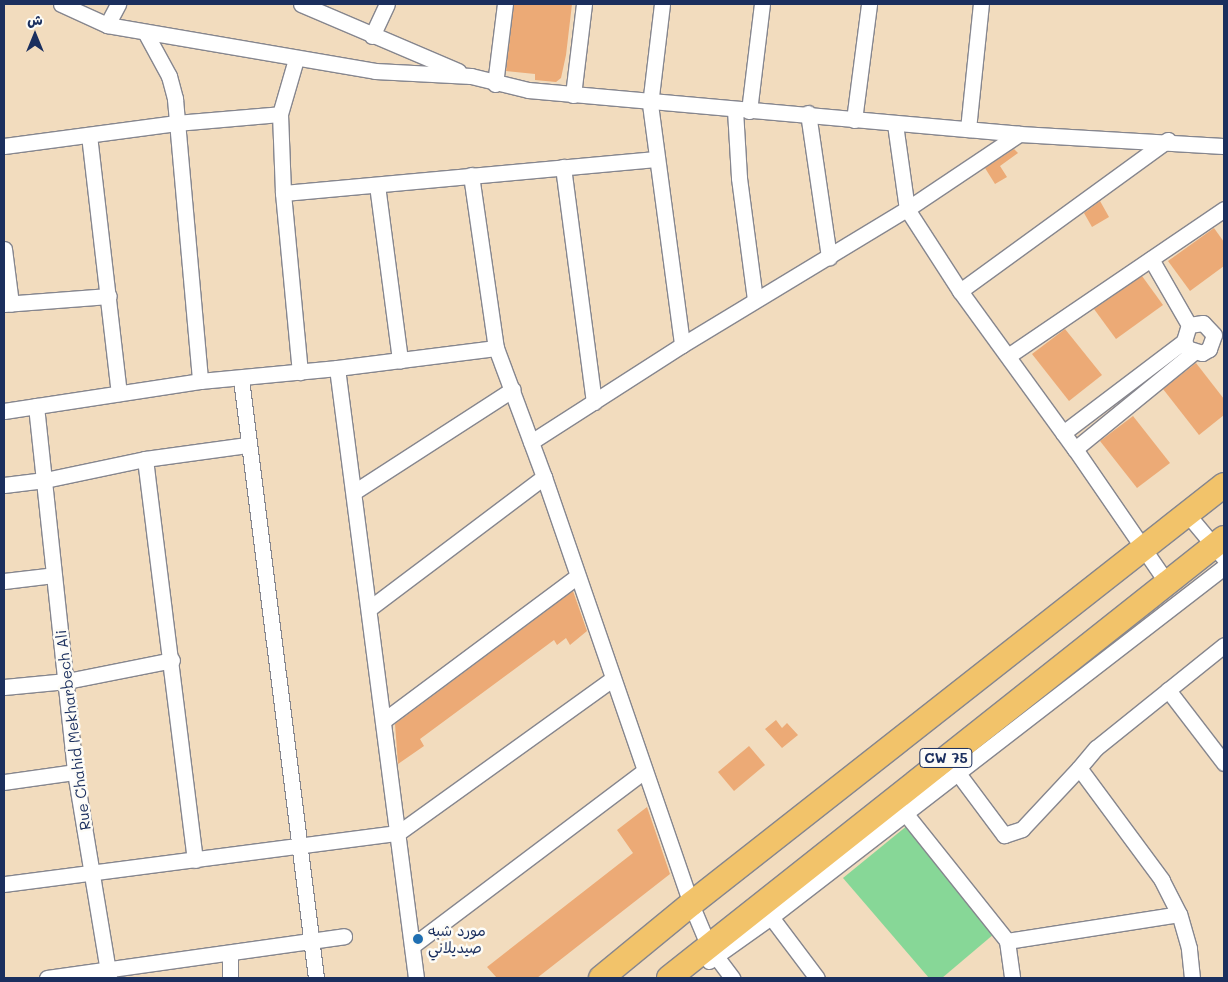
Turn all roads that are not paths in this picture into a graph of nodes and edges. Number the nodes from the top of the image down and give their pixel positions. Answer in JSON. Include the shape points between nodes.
{"nodes":[{"id":1,"x":61,"y":4,"type":"edge"},
{"id":2,"x":118,"y":4,"type":"edge"},
{"id":3,"x":301,"y":4,"type":"edge"},
{"id":4,"x":387,"y":4,"type":"edge"},
{"id":5,"x":505,"y":4,"type":"edge"},
{"id":6,"x":584,"y":4,"type":"edge"},
{"id":7,"x":662,"y":4,"type":"edge"},
{"id":8,"x":762,"y":4,"type":"edge"},
{"id":9,"x":869,"y":4,"type":"edge"},
{"id":10,"x":981,"y":4,"type":"edge"},
{"id":11,"x":107,"y":25,"type":"junction"},
{"id":12,"x":145,"y":32,"type":"junction"},
{"id":13,"x":372,"y":36,"type":"junction"},
{"id":14,"x":296,"y":59,"type":"junction"},
{"id":15,"x":472,"y":76,"type":"junction"},
{"id":16,"x":494,"y":84,"type":"junction"},
{"id":17,"x":572,"y":95,"type":"junction"},
{"id":18,"x":650,"y":104,"type":"junction"},
{"id":19,"x":742,"y":111,"type":"junction"},
{"id":20,"x":808,"y":113,"type":"junction"},
{"id":21,"x":280,"y":114,"type":"junction"},
{"id":22,"x":854,"y":120,"type":"junction"},
{"id":23,"x":176,"y":123,"type":"junction"},
{"id":24,"x":895,"y":124,"type":"junction"},
{"id":25,"x":968,"y":129,"type":"junction"},
{"id":26,"x":1019,"y":134,"type":"junction"},
{"id":27,"x":89,"y":135,"type":"junction"},
{"id":28,"x":1168,"y":140,"type":"junction"},
{"id":29,"x":4,"y":146,"type":"edge"},
{"id":30,"x":1224,"y":146,"type":"edge"},
{"id":31,"x":656,"y":159,"type":"junction"},
{"id":32,"x":563,"y":167,"type":"junction"},
{"id":33,"x":471,"y":175,"type":"junction"},
{"id":34,"x":377,"y":185,"type":"junction"},
{"id":35,"x":283,"y":193,"type":"junction"},
{"id":36,"x":907,"y":209,"type":"junction"},
{"id":37,"x":1224,"y":210,"type":"edge"},
{"id":38,"x":4,"y":249,"type":"edge"},
{"id":39,"x":829,"y":257,"type":"junction"},
{"id":40,"x":1151,"y":259,"type":"junction"},
{"id":41,"x":960,"y":291,"type":"junction"},
{"id":42,"x":109,"y":296,"type":"junction"},
{"id":43,"x":755,"y":300,"type":"junction"},
{"id":44,"x":7,"y":304,"type":"edge"},
{"id":45,"x":1189,"y":325,"type":"junction"},
{"id":46,"x":682,"y":345,"type":"junction"},
{"id":47,"x":1189,"y":347,"type":"junction"},
{"id":48,"x":496,"y":348,"type":"junction"},
{"id":49,"x":1008,"y":356,"type":"junction"},
{"id":50,"x":400,"y":360,"type":"junction"},
{"id":51,"x":338,"y":368,"type":"junction"},
{"id":52,"x":300,"y":372,"type":"junction"},
{"id":53,"x":242,"y":379,"type":"junction"},
{"id":54,"x":200,"y":381,"type":"junction"},
{"id":55,"x":513,"y":389,"type":"junction"},
{"id":56,"x":119,"y":394,"type":"junction"},
{"id":57,"x":594,"y":402,"type":"junction"},
{"id":58,"x":36,"y":406,"type":"junction"},
{"id":59,"x":4,"y":411,"type":"edge"},
{"id":60,"x":1063,"y":433,"type":"junction"},
{"id":61,"x":531,"y":442,"type":"junction"},
{"id":62,"x":247,"y":445,"type":"junction"},
{"id":63,"x":1075,"y":449,"type":"junction"},
{"id":64,"x":144,"y":459,"type":"junction"},
{"id":65,"x":544,"y":477,"type":"junction"},
{"id":66,"x":45,"y":480,"type":"junction"},
{"id":67,"x":4,"y":485,"type":"edge"},
{"id":68,"x":1224,"y":485,"type":"edge"},
{"id":69,"x":354,"y":492,"type":"junction"},
{"id":70,"x":1188,"y":515,"type":"junction"},
{"id":71,"x":1221,"y":547,"type":"edge"},
{"id":72,"x":1143,"y":552,"type":"junction"},
{"id":73,"x":1224,"y":567,"type":"edge"},
{"id":74,"x":54,"y":575,"type":"junction"},
{"id":75,"x":576,"y":577,"type":"junction"},
{"id":76,"x":4,"y":581,"type":"edge"},
{"id":77,"x":1167,"y":583,"type":"junction"},
{"id":78,"x":370,"y":608,"type":"junction"},
{"id":79,"x":1224,"y":644,"type":"edge"},
{"id":80,"x":172,"y":660,"type":"junction"},
{"id":81,"x":612,"y":679,"type":"junction"},
{"id":82,"x":67,"y":681,"type":"junction"},
{"id":83,"x":4,"y":687,"type":"edge"},
{"id":84,"x":1168,"y":690,"type":"junction"},
{"id":85,"x":383,"y":722,"type":"junction"},
{"id":86,"x":1224,"y":763,"type":"edge"},
{"id":87,"x":1079,"y":768,"type":"junction"},
{"id":88,"x":75,"y":772,"type":"junction"},
{"id":89,"x":643,"y":772,"type":"junction"},
{"id":90,"x":957,"y":772,"type":"junction"},
{"id":91,"x":4,"y":782,"type":"edge"},
{"id":92,"x":905,"y":812,"type":"junction"},
{"id":93,"x":398,"y":833,"type":"junction"},
{"id":94,"x":298,"y":845,"type":"junction"},
{"id":95,"x":195,"y":860,"type":"junction"},
{"id":96,"x":91,"y":871,"type":"junction"},
{"id":97,"x":4,"y":884,"type":"edge"},
{"id":98,"x":690,"y":904,"type":"junction"},
{"id":99,"x":1179,"y":914,"type":"junction"},
{"id":100,"x":771,"y":917,"type":"junction"},
{"id":101,"x":344,"y":936,"type":"dead end"},
{"id":102,"x":312,"y":941,"type":"junction"},
{"id":103,"x":1007,"y":941,"type":"junction"},
{"id":104,"x":412,"y":946,"type":"junction"},
{"id":105,"x":713,"y":951,"type":"junction"},
{"id":106,"x":230,"y":954,"type":"junction"},
{"id":107,"x":108,"y":974,"type":"edge"},
{"id":108,"x":47,"y":978,"type":"edge"},
{"id":109,"x":230,"y":978,"type":"edge"},
{"id":110,"x":316,"y":978,"type":"edge"},
{"id":111,"x":416,"y":978,"type":"edge"},
{"id":112,"x":600,"y":978,"type":"edge"},
{"id":113,"x":669,"y":978,"type":"edge"},
{"id":114,"x":687,"y":978,"type":"edge"},
{"id":115,"x":732,"y":978,"type":"edge"},
{"id":116,"x":817,"y":978,"type":"edge"},
{"id":117,"x":1012,"y":978,"type":"edge"},
{"id":118,"x":1192,"y":978,"type":"edge"}],
"edges":[{"from":1,"to":11,"type":"street"},
{"from":2,"to":11,"type":"street"},
{"from":3,"to":13,"type":"street"},
{"from":4,"to":13,"type":"street"},
{"from":5,"to":16,"type":"street"},
{"from":6,"to":17,"type":"street"},
{"from":7,"to":18,"type":"street"},
{"from":8,"to":19,"type":"street"},
{"from":9,"to":22,"type":"street"},
{"from":10,"to":25,"type":"street"},
{"from":11,"to":12,"type":"street"},
{"from":12,"to":14,"type":"street"},
{"from":12,"to":23,"type":"street","via":[[169,76]]},
{"from":13,"to":15,"type":"street"},
{"from":14,"to":15,"type":"street","via":[[375,71]]},
{"from":14,"to":21,"type":"street"},
{"from":15,"to":16,"type":"street"},
{"from":16,"to":17,"type":"street"},
{"from":17,"to":18,"type":"street"},
{"from":18,"to":19,"type":"street"},
{"from":18,"to":31,"type":"street"},
{"from":19,"to":20,"type":"street"},
{"from":19,"to":43,"type":"street","via":[[739,178]]},
{"from":20,"to":22,"type":"street"},
{"from":20,"to":39,"type":"street"},
{"from":21,"to":23,"type":"street"},
{"from":21,"to":35,"type":"street"},
{"from":22,"to":24,"type":"street"},
{"from":23,"to":27,"type":"street"},
{"from":23,"to":54,"type":"street"},
{"from":24,"to":25,"type":"street"},
{"from":24,"to":36,"type":"street"},
{"from":25,"to":26,"type":"street"},
{"from":26,"to":28,"type":"street"},
{"from":26,"to":36,"type":"street"},
{"from":27,"to":29,"type":"street"},
{"from":27,"to":42,"type":"street"},
{"from":28,"to":30,"type":"street"},
{"from":28,"to":41,"type":"street"},
{"from":31,"to":32,"type":"street"},
{"from":31,"to":46,"type":"street"},
{"from":32,"to":33,"type":"street"},
{"from":32,"to":57,"type":"street"},
{"from":33,"to":34,"type":"street"},
{"from":33,"to":48,"type":"street"},
{"from":34,"to":35,"type":"street"},
{"from":34,"to":50,"type":"street"},
{"from":35,"to":52,"type":"street"},
{"from":36,"to":39,"type":"street"},
{"from":36,"to":41,"type":"street"},
{"from":37,"to":40,"type":"street"},
{"from":38,"to":44,"type":"street"},
{"from":39,"to":43,"type":"street"},
{"from":40,"to":45,"type":"street"},
{"from":40,"to":49,"type":"street"},
{"from":41,"to":49,"type":"street"},
{"from":42,"to":44,"type":"street"},
{"from":42,"to":56,"type":"street"},
{"from":43,"to":46,"type":"street"},
{"from":45,"to":47,"type":"street"},
{"from":45,"to":47,"type":"street","via":[[1203,323],[1214,335],[1209,349]]},
{"from":46,"to":57,"type":"street"},
{"from":47,"to":60,"type":"street"},
{"from":47,"to":63,"type":"street"},
{"from":48,"to":50,"type":"street"},
{"from":48,"to":55,"type":"street"},
{"from":49,"to":60,"type":"street"},
{"from":50,"to":51,"type":"street"},
{"from":51,"to":52,"type":"street"},
{"from":51,"to":69,"type":"street"},
{"from":52,"to":53,"type":"street"},
{"from":53,"to":54,"type":"street"},
{"from":53,"to":62,"type":"street"},
{"from":54,"to":56,"type":"street"},
{"from":55,"to":61,"type":"street"},
{"from":55,"to":69,"type":"street"},
{"from":56,"to":58,"type":"street"},
{"from":57,"to":61,"type":"street"},
{"from":58,"to":59,"type":"street"},
{"from":58,"to":66,"type":"street","name":"Rue Chahid Mekharbech Ali"},
{"from":60,"to":63,"type":"street"},
{"from":61,"to":65,"type":"street"},
{"from":62,"to":64,"type":"street"},
{"from":62,"to":94,"type":"street"},
{"from":63,"to":72,"type":"street"},
{"from":64,"to":66,"type":"street"},
{"from":64,"to":80,"type":"street"},
{"from":65,"to":75,"type":"street"},
{"from":65,"to":78,"type":"street"},
{"from":66,"to":67,"type":"street"},
{"from":66,"to":74,"type":"street","name":"Rue Chahid Mekharbech Ali"},
{"from":68,"to":70,"type":"main road","number":"CW 75"},
{"from":69,"to":78,"type":"street"},
{"from":70,"to":71,"type":"street"},
{"from":70,"to":72,"type":"main road","number":"CW 75"},
{"from":71,"to":77,"type":"main road","number":"CW 75"},
{"from":72,"to":77,"type":"street"},
{"from":72,"to":98,"type":"main road","number":"CW 75"},
{"from":73,"to":90,"type":"street"},
{"from":74,"to":76,"type":"street"},
{"from":74,"to":82,"type":"street","name":"Rue Chahid Mekharbech Ali"},
{"from":75,"to":81,"type":"street"},
{"from":75,"to":85,"type":"street"},
{"from":77,"to":105,"type":"main road","number":"CW 75"},
{"from":78,"to":85,"type":"street"},
{"from":79,"to":84,"type":"street"},
{"from":80,"to":82,"type":"street"},
{"from":80,"to":95,"type":"street"},
{"from":81,"to":89,"type":"street"},
{"from":81,"to":93,"type":"street"},
{"from":82,"to":83,"type":"street"},
{"from":82,"to":88,"type":"street","name":"Rue Chahid Mekharbech Ali"},
{"from":84,"to":86,"type":"street"},
{"from":84,"to":87,"type":"street","via":[[1096,748]]},
{"from":85,"to":93,"type":"street"},
{"from":87,"to":90,"type":"street","via":[[1022,829],[1004,835]]},
{"from":87,"to":99,"type":"street","via":[[1162,880]]},
{"from":88,"to":91,"type":"street"},
{"from":88,"to":96,"type":"street","name":"Rue Chahid Mekharbech Ali"},
{"from":89,"to":98,"type":"street"},
{"from":89,"to":104,"type":"street"},
{"from":90,"to":92,"type":"street"},
{"from":92,"to":100,"type":"street"},
{"from":92,"to":103,"type":"street"},
{"from":93,"to":94,"type":"street"},
{"from":93,"to":104,"type":"street"},
{"from":94,"to":95,"type":"street"},
{"from":94,"to":102,"type":"street"},
{"from":95,"to":96,"type":"street"},
{"from":96,"to":97,"type":"street"},
{"from":96,"to":107,"type":"street","name":"Rue Chahid Mekharbech Ali"},
{"from":98,"to":105,"type":"street"},
{"from":98,"to":112,"type":"main road"},
{"from":99,"to":103,"type":"street"},
{"from":99,"to":118,"type":"street"},
{"from":100,"to":105,"type":"street"},
{"from":100,"to":116,"type":"street"},
{"from":101,"to":102,"type":"street"},
{"from":102,"to":106,"type":"street"},
{"from":102,"to":110,"type":"street"},
{"from":103,"to":117,"type":"street"},
{"from":104,"to":111,"type":"street"},
{"from":105,"to":113,"type":"main road","number":"CW 75"},
{"from":105,"to":114,"type":"street"},
{"from":105,"to":115,"type":"street"},
{"from":106,"to":107,"type":"street"},
{"from":106,"to":109,"type":"street"},
{"from":107,"to":108,"type":"street"}]}
